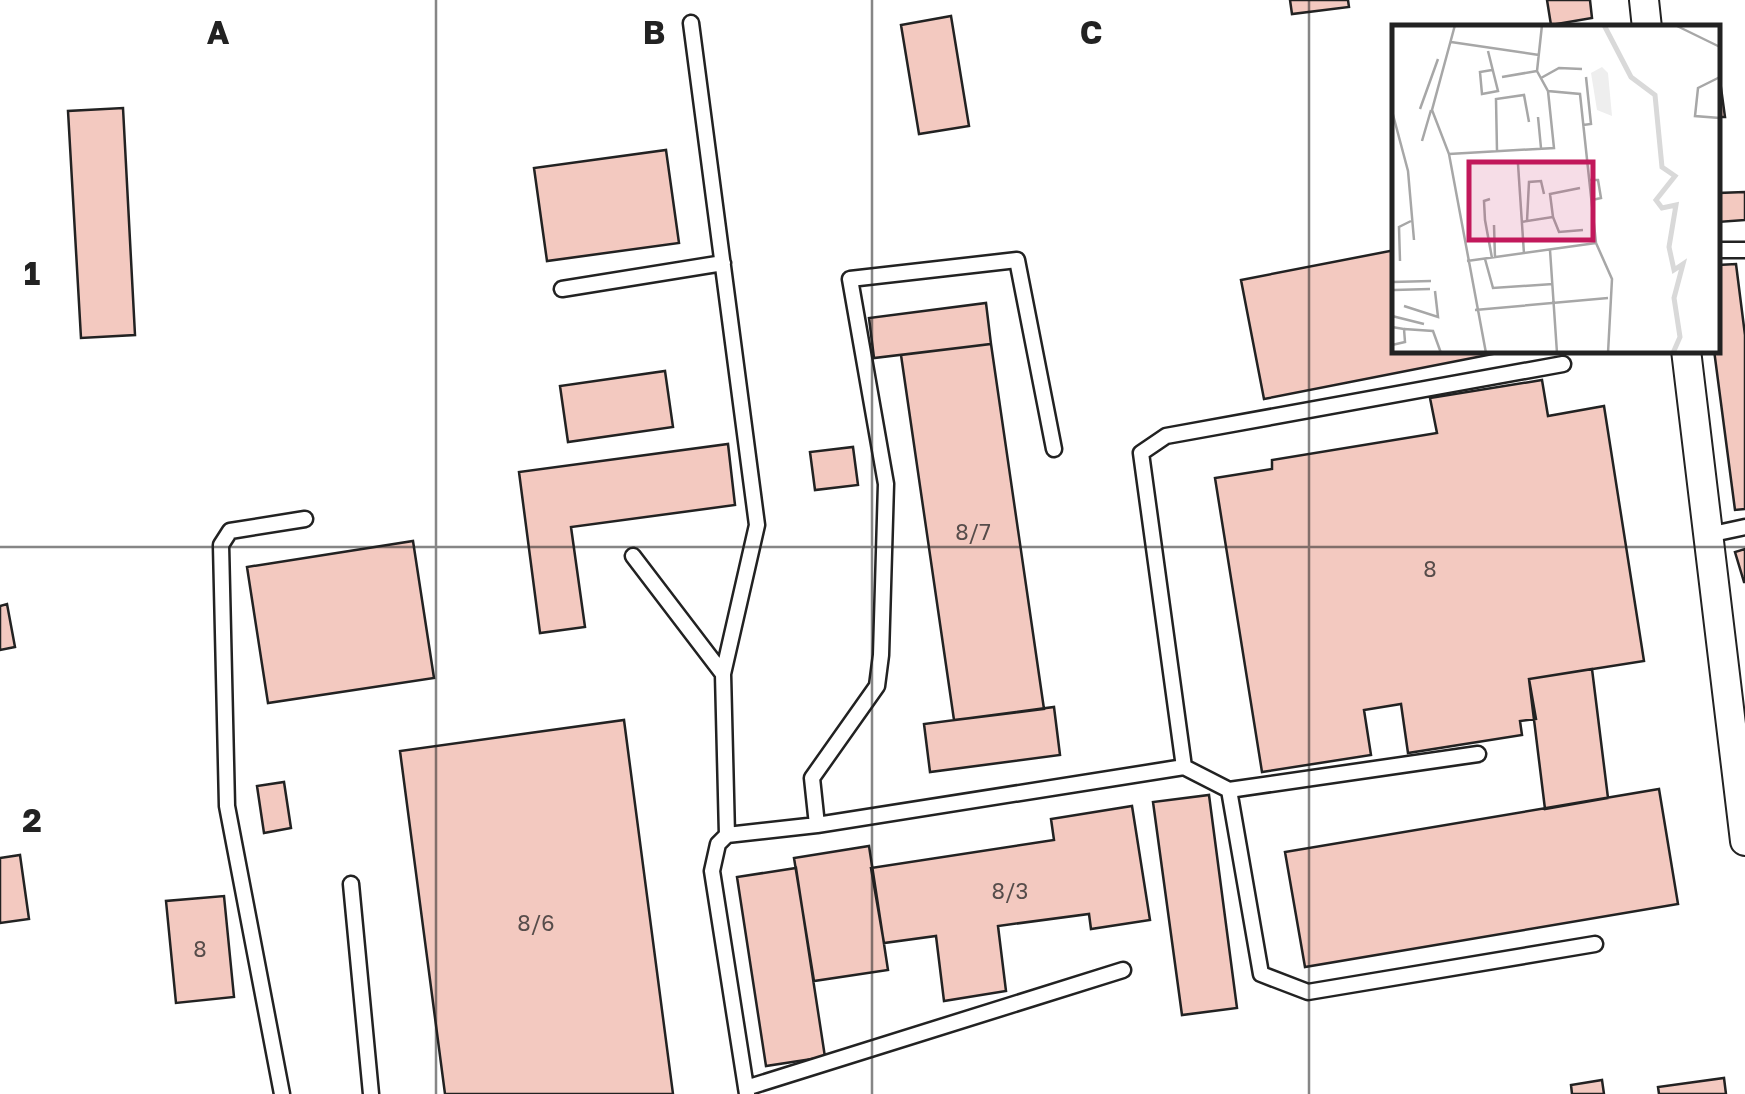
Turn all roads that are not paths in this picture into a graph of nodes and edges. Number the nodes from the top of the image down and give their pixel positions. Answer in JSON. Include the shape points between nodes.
{"nodes":[{"id":1,"x":1644,"y":0,"type":"edge"},
{"id":2,"x":691,"y":23,"type":"dead end"},
{"id":3,"x":1648,"y":25,"type":"edge"},
{"id":4,"x":723,"y":264,"type":"junction"},
{"id":5,"x":562,"y":289,"type":"dead end"},
{"id":6,"x":1686,"y":352,"type":"edge"},
{"id":7,"x":1563,"y":364,"type":"dead end"},
{"id":8,"x":1054,"y":449,"type":"dead end"},
{"id":9,"x":306,"y":519,"type":"dead end"},
{"id":10,"x":1745,"y":527,"type":"edge"},
{"id":11,"x":1708,"y":536,"type":"junction"},
{"id":12,"x":633,"y":556,"type":"dead end"},
{"id":13,"x":723,"y":674,"type":"junction"},
{"id":14,"x":1478,"y":754,"type":"dead end"},
{"id":15,"x":1184,"y":767,"type":"junction"},
{"id":16,"x":1228,"y":790,"type":"junction"},
{"id":17,"x":817,"y":825,"type":"junction"},
{"id":18,"x":727,"y":834,"type":"junction"},
{"id":19,"x":1745,"y":840,"type":"edge"},
{"id":20,"x":351,"y":884,"type":"dead end"},
{"id":21,"x":1595,"y":944,"type":"dead end"},
{"id":22,"x":1123,"y":970,"type":"dead end"},
{"id":23,"x":746,"y":1091,"type":"edge"},
{"id":24,"x":282,"y":1094,"type":"edge"},
{"id":25,"x":371,"y":1094,"type":"edge"}],
"edges":[{"from":1,"to":3,"type":"street"},
{"from":2,"to":4,"type":"lane"},
{"from":4,"to":5,"type":"lane"},
{"from":4,"to":13,"type":"lane","via":[[757,525]]},
{"from":6,"to":11,"type":"street"},
{"from":7,"to":15,"type":"lane","via":[[1166,436],[1141,453]]},
{"from":8,"to":17,"type":"lane","via":[[1018,260],[850,279],[886,484],[880,655],[876,686],[812,778]]},
{"from":9,"to":24,"type":"lane","via":[[230,532],[221,545],[228,806]]},
{"from":10,"to":11,"type":"lane"},
{"from":11,"to":19,"type":"street"},
{"from":12,"to":13,"type":"lane"},
{"from":13,"to":18,"type":"lane"},
{"from":14,"to":16,"type":"lane"},
{"from":15,"to":16,"type":"lane"},
{"from":15,"to":17,"type":"lane"},
{"from":16,"to":21,"type":"lane","via":[[1262,974],[1308,992]]},
{"from":17,"to":18,"type":"lane"},
{"from":18,"to":23,"type":"lane","via":[[712,871]]},
{"from":20,"to":25,"type":"lane"},
{"from":22,"to":23,"type":"lane"}]}
